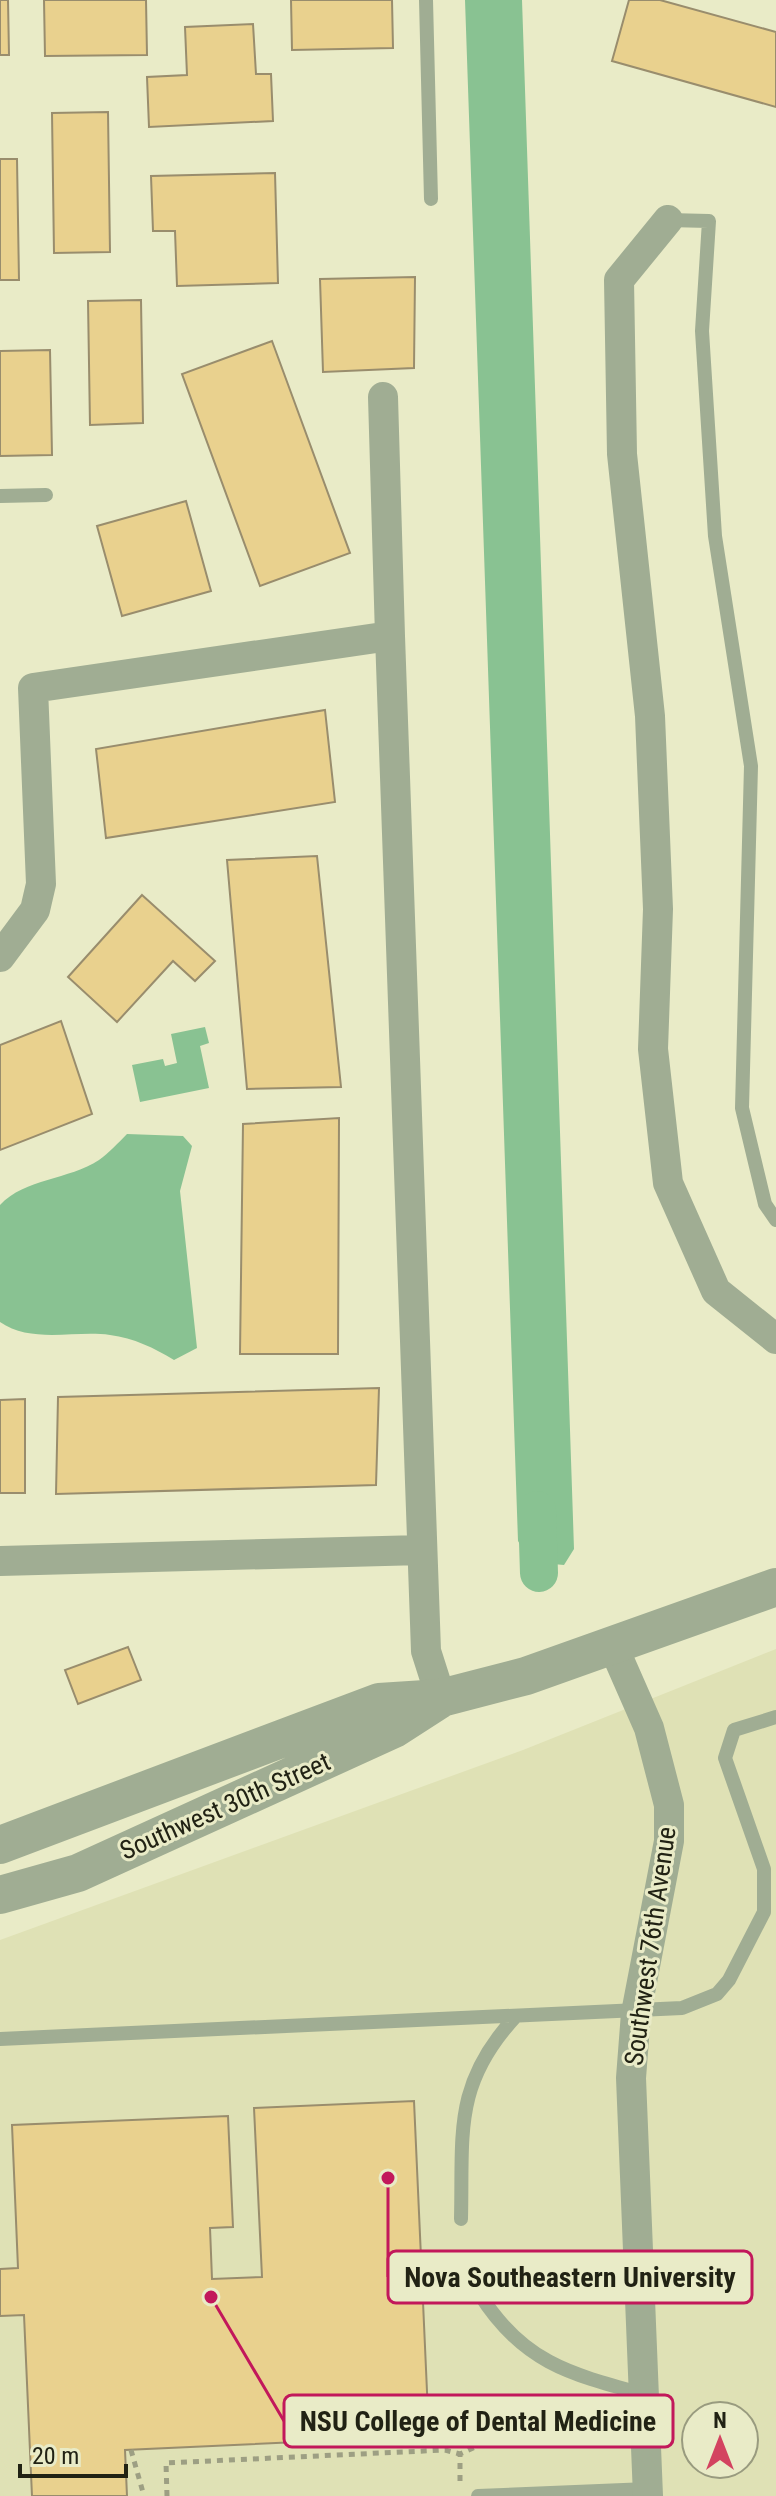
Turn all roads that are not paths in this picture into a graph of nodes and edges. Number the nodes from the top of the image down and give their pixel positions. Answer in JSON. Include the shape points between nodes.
{"nodes":[{"id":1,"x":426,"y":0,"type":"edge"},
{"id":2,"x":431,"y":199,"type":"dead end"},
{"id":3,"x":668,"y":220,"type":"joint"},
{"id":4,"x":383,"y":397,"type":"dead end"},
{"id":5,"x":46,"y":495,"type":"dead end"},
{"id":6,"x":0,"y":496,"type":"edge"},
{"id":7,"x":390,"y":636,"type":"junction"},
{"id":8,"x":0,"y":957,"type":"edge"},
{"id":9,"x":776,"y":1220,"type":"edge"},
{"id":10,"x":776,"y":1339,"type":"edge"},
{"id":11,"x":422,"y":1550,"type":"junction"},
{"id":12,"x":0,"y":1561,"type":"edge"},
{"id":13,"x":776,"y":1587,"type":"edge"},
{"id":14,"x":613,"y":1646,"type":"junction"},
{"id":15,"x":441,"y":1698,"type":"junction"},
{"id":16,"x":776,"y":1717,"type":"edge"},
{"id":17,"x":0,"y":1845,"type":"edge"},
{"id":18,"x":0,"y":1895,"type":"edge"},
{"id":19,"x":636,"y":2013,"type":"junction"},
{"id":20,"x":516,"y":2016,"type":"junction"},
{"id":21,"x":0,"y":2039,"type":"edge"},
{"id":22,"x":461,"y":2219,"type":"dead end"},
{"id":23,"x":479,"y":2293,"type":"dead end"},
{"id":24,"x":644,"y":2394,"type":"junction"},
{"id":25,"x":648,"y":2492,"type":"edge"},
{"id":26,"x":515,"y":2495,"type":"edge"},
{"id":27,"x":478,"y":2496,"type":"edge"}],
"edges":[{"from":1,"to":2,"type":"lane"},
{"from":3,"to":9,"type":"lane","via":[[709,221],[702,331],[715,536],[751,766],[742,1108],[765,1204]]},
{"from":3,"to":10,"type":"street","via":[[619,280],[622,454],[652,746],[658,909],[653,1049],[668,1183],[716,1291]]},
{"from":4,"to":7,"type":"street"},
{"from":5,"to":6,"type":"lane"},
{"from":7,"to":8,"type":"street","via":[[33,688],[41,884],[35,910]]},
{"from":7,"to":11,"type":"street"},
{"from":11,"to":12,"type":"street"},
{"from":11,"to":15,"type":"street","via":[[426,1651]]},
{"from":13,"to":14,"type":"street","name":"Southwest 30th Street"},
{"from":14,"to":15,"type":"street","name":"Southwest 30th Street"},
{"from":14,"to":19,"type":"street","name":"Southwest 76th Avenue","via":[[649,1728],[669,1805],[669,1841]]},
{"from":15,"to":17,"type":"street","name":"Southwest 30th Street","via":[[379,1702]]},
{"from":15,"to":18,"type":"street","name":"Southwest 30th Street","via":[[394,1729],[78,1873]]},
{"from":16,"to":19,"type":"lane","via":[[734,1730],[725,1758],[764,1869],[764,1912],[749,1947],[717,1994],[682,2008]]},
{"from":19,"to":20,"type":"lane"},
{"from":19,"to":24,"type":"street","name":"Southwest 76th Avenue","via":[[631,2078]]},
{"from":20,"to":21,"type":"lane"},
{"from":20,"to":22,"type":"lane","via":[[482,2056],[463,2112]]},
{"from":23,"to":24,"type":"lane","via":[[512,2337],[544,2362]]},
{"from":24,"to":25,"type":"street","name":"Southwest 76th Avenue"},
{"from":25,"to":26,"type":"lane"},
{"from":26,"to":27,"type":"lane"}]}
